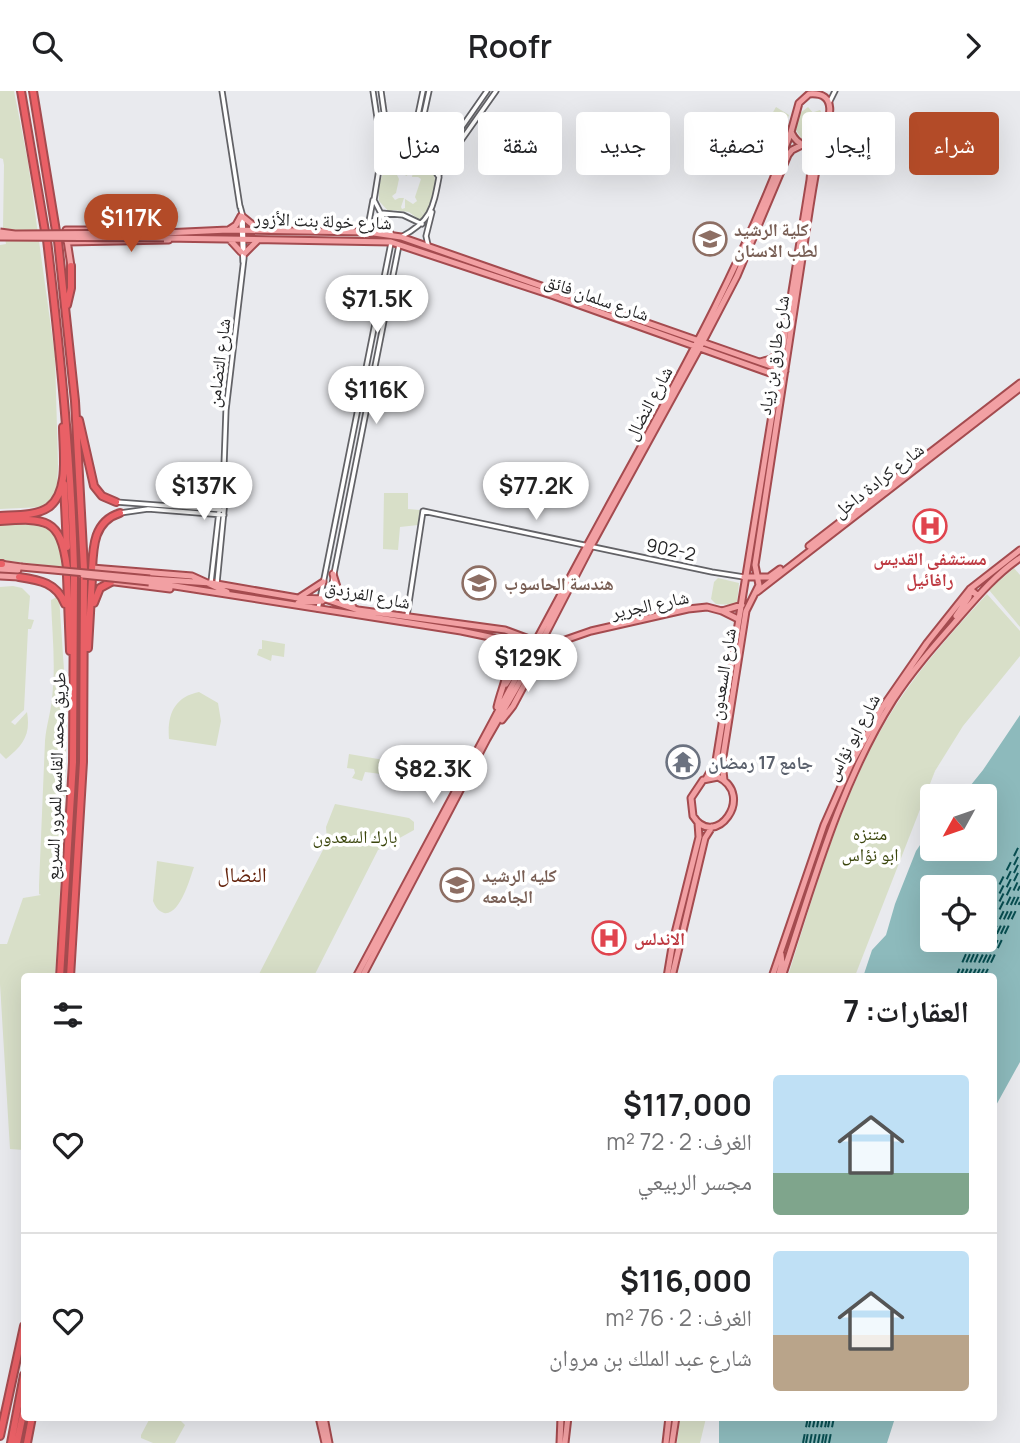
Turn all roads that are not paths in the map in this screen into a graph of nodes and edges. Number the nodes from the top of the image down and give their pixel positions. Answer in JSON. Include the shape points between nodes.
{"nodes":[{"id":1,"x":21,"y":91,"type":"edge"},
{"id":2,"x":33,"y":91,"type":"edge"},
{"id":3,"x":222,"y":91,"type":"edge"},
{"id":4,"x":423,"y":91,"type":"edge"},
{"id":5,"x":429,"y":91,"type":"edge"},
{"id":6,"x":487,"y":91,"type":"edge"},
{"id":7,"x":496,"y":91,"type":"edge"},
{"id":8,"x":799,"y":91,"type":"edge"},
{"id":9,"x":829,"y":91,"type":"edge"},
{"id":10,"x":835,"y":91,"type":"edge"},
{"id":11,"x":377,"y":92,"type":"edge"},
{"id":12,"x":807,"y":93,"type":"edge"},
{"id":13,"x":823,"y":96,"type":"junction"},
{"id":14,"x":799,"y":103,"type":"junction"},
{"id":15,"x":829,"y":103,"type":"junction"},
{"id":16,"x":423,"y":106,"type":"junction"},
{"id":17,"x":379,"y":112,"type":"edge"},
{"id":18,"x":381,"y":112,"type":"edge"},
{"id":19,"x":421,"y":112,"type":"edge"},
{"id":20,"x":422,"y":112,"type":"edge"},
{"id":21,"x":830,"y":112,"type":"edge"},
{"id":22,"x":466,"y":121,"type":"junction"},
{"id":23,"x":464,"y":124,"type":"edge"},
{"id":24,"x":472,"y":126,"type":"junction"},
{"id":25,"x":791,"y":132,"type":"junction"},
{"id":26,"x":802,"y":143,"type":"edge"},
{"id":27,"x":802,"y":146,"type":"edge"},
{"id":28,"x":378,"y":175,"type":"edge"},
{"id":29,"x":810,"y":175,"type":"edge"},
{"id":30,"x":816,"y":175,"type":"edge"},
{"id":31,"x":439,"y":177,"type":"joint"},
{"id":32,"x":374,"y":195,"type":"junction"},
{"id":33,"x":433,"y":206,"type":"junction"},
{"id":34,"x":379,"y":212,"type":"junction"},
{"id":35,"x":242,"y":216,"type":"junction"},
{"id":36,"x":422,"y":224,"type":"junction"},
{"id":37,"x":228,"y":230,"type":"junction"},
{"id":38,"x":45,"y":231,"type":"dead end"},
{"id":39,"x":56,"y":231,"type":"dead end"},
{"id":40,"x":66,"y":231,"type":"dead end"},
{"id":41,"x":243,"y":231,"type":"junction"},
{"id":42,"x":262,"y":231,"type":"junction"},
{"id":43,"x":367,"y":232,"type":"junction"},
{"id":44,"x":0,"y":234,"type":"edge"},
{"id":45,"x":191,"y":235,"type":"junction"},
{"id":46,"x":227,"y":238,"type":"junction"},
{"id":47,"x":243,"y":238,"type":"junction"},
{"id":48,"x":261,"y":239,"type":"junction"},
{"id":49,"x":391,"y":239,"type":"junction"},
{"id":50,"x":47,"y":240,"type":"dead end"},
{"id":51,"x":58,"y":240,"type":"dead end"},
{"id":52,"x":400,"y":241,"type":"junction"},
{"id":53,"x":432,"y":249,"type":"junction"},
{"id":54,"x":243,"y":253,"type":"junction"},
{"id":55,"x":71,"y":265,"type":"joint"},
{"id":56,"x":66,"y":310,"type":"junction"},
{"id":57,"x":372,"y":339,"type":"junction"},
{"id":58,"x":380,"y":341,"type":"junction"},
{"id":59,"x":699,"y":344,"type":"junction"},
{"id":60,"x":370,"y":347,"type":"junction"},
{"id":61,"x":378,"y":350,"type":"junction"},
{"id":62,"x":782,"y":351,"type":"junction"},
{"id":63,"x":61,"y":355,"type":"junction"},
{"id":64,"x":759,"y":362,"type":"junction"},
{"id":65,"x":782,"y":373,"type":"junction"},
{"id":66,"x":1020,"y":386,"type":"edge"},
{"id":67,"x":75,"y":401,"type":"junction"},
{"id":68,"x":63,"y":472,"type":"junction"},
{"id":69,"x":346,"y":473,"type":"junction"},
{"id":70,"x":354,"y":475,"type":"junction"},
{"id":71,"x":224,"y":479,"type":"junction"},
{"id":72,"x":116,"y":502,"type":"joint"},
{"id":73,"x":217,"y":512,"type":"junction"},
{"id":74,"x":120,"y":513,"type":"joint"},
{"id":75,"x":224,"y":513,"type":"junction"},
{"id":76,"x":337,"y":517,"type":"junction"},
{"id":77,"x":0,"y":519,"type":"edge"},
{"id":78,"x":345,"y":519,"type":"junction"},
{"id":79,"x":589,"y":545,"type":"junction"},
{"id":80,"x":1020,"y":550,"type":"edge"},
{"id":81,"x":1020,"y":558,"type":"edge"},
{"id":82,"x":0,"y":565,"type":"edge"},
{"id":83,"x":70,"y":568,"type":"junction"},
{"id":84,"x":84,"y":569,"type":"dead end"},
{"id":85,"x":97,"y":569,"type":"joint"},
{"id":86,"x":20,"y":571,"type":"junction"},
{"id":87,"x":333,"y":574,"type":"junction"},
{"id":88,"x":0,"y":576,"type":"edge"},
{"id":89,"x":756,"y":576,"type":"junction"},
{"id":90,"x":744,"y":577,"type":"junction"},
{"id":91,"x":150,"y":580,"type":"junction"},
{"id":92,"x":108,"y":581,"type":"joint"},
{"id":93,"x":323,"y":582,"type":"junction"},
{"id":94,"x":214,"y":585,"type":"junction"},
{"id":95,"x":970,"y":589,"type":"junction"},
{"id":96,"x":209,"y":592,"type":"junction"},
{"id":97,"x":236,"y":595,"type":"junction"},
{"id":98,"x":754,"y":595,"type":"junction"},
{"id":99,"x":978,"y":596,"type":"junction"},
{"id":100,"x":298,"y":598,"type":"junction"},
{"id":101,"x":324,"y":600,"type":"junction"},
{"id":102,"x":740,"y":607,"type":"junction"},
{"id":103,"x":67,"y":609,"type":"junction"},
{"id":104,"x":356,"y":609,"type":"junction"},
{"id":105,"x":326,"y":610,"type":"junction"},
{"id":106,"x":722,"y":611,"type":"junction"},
{"id":107,"x":407,"y":617,"type":"junction"},
{"id":108,"x":91,"y":618,"type":"junction"},
{"id":109,"x":738,"y":619,"type":"junction"},
{"id":110,"x":952,"y":625,"type":"junction"},
{"id":111,"x":936,"y":632,"type":"junction"},
{"id":112,"x":942,"y":636,"type":"junction"},
{"id":113,"x":505,"y":639,"type":"junction"},
{"id":114,"x":539,"y":646,"type":"junction"},
{"id":115,"x":524,"y":663,"type":"junction"},
{"id":116,"x":501,"y":693,"type":"junction"},
{"id":117,"x":85,"y":698,"type":"junction"},
{"id":118,"x":73,"y":699,"type":"junction"},
{"id":119,"x":496,"y":714,"type":"junction"},
{"id":120,"x":706,"y":779,"type":"junction"},
{"id":121,"x":724,"y":780,"type":"junction"},
{"id":122,"x":698,"y":823,"type":"junction"},
{"id":123,"x":712,"y":827,"type":"junction"},
{"id":124,"x":808,"y":869,"type":"junction"},
{"id":125,"x":816,"y":871,"type":"junction"},
{"id":126,"x":780,"y":951,"type":"junction"},
{"id":127,"x":60,"y":973,"type":"edge"},
{"id":128,"x":69,"y":973,"type":"edge"},
{"id":129,"x":358,"y":973,"type":"edge"},
{"id":130,"x":364,"y":973,"type":"edge"},
{"id":131,"x":669,"y":973,"type":"edge"},
{"id":132,"x":670,"y":973,"type":"edge"},
{"id":133,"x":773,"y":973,"type":"edge"},
{"id":134,"x":781,"y":973,"type":"edge"},
{"id":135,"x":781,"y":973,"type":"edge"},
{"id":136,"x":21,"y":1340,"type":"edge"},
{"id":137,"x":21,"y":1390,"type":"edge"},
{"id":138,"x":22,"y":1421,"type":"edge"},
{"id":139,"x":31,"y":1421,"type":"edge"},
{"id":140,"x":319,"y":1421,"type":"edge"},
{"id":141,"x":324,"y":1421,"type":"edge"},
{"id":142,"x":561,"y":1421,"type":"edge"},
{"id":143,"x":568,"y":1421,"type":"edge"},
{"id":144,"x":669,"y":1421,"type":"edge"},
{"id":145,"x":675,"y":1421,"type":"edge"},
{"id":146,"x":0,"y":1436,"type":"edge"},
{"id":147,"x":10,"y":1443,"type":"edge"},
{"id":148,"x":17,"y":1443,"type":"edge"},
{"id":149,"x":27,"y":1443,"type":"edge"},
{"id":150,"x":327,"y":1443,"type":"edge"},
{"id":151,"x":559,"y":1443,"type":"edge"},
{"id":152,"x":565,"y":1443,"type":"edge"},
{"id":153,"x":666,"y":1443,"type":"edge"},
{"id":154,"x":672,"y":1443,"type":"edge"}],
"edges":[{"from":1,"to":38,"type":"highway"},
{"from":2,"to":39,"type":"highway"},
{"from":3,"to":35,"type":"street","name":"شارع التضامن"},
{"from":4,"to":16,"type":"street"},
{"from":5,"to":16,"type":"street"},
{"from":6,"to":22,"type":"street"},
{"from":7,"to":24,"type":"street"},
{"from":8,"to":14,"type":"main road"},
{"from":9,"to":13,"type":"street"},
{"from":10,"to":15,"type":"street"},
{"from":11,"to":17,"type":"street"},
{"from":11,"to":18,"type":"street"},
{"from":12,"to":13,"type":"main road"},
{"from":12,"to":14,"type":"main road"},
{"from":13,"to":15,"type":"main road"},
{"from":14,"to":25,"type":"main road"},
{"from":15,"to":21,"type":"main road"},
{"from":16,"to":19,"type":"street"},
{"from":16,"to":20,"type":"street"},
{"from":22,"to":23,"type":"street"},
{"from":22,"to":24,"type":"street"},
{"from":24,"to":31,"type":"street"},
{"from":25,"to":26,"type":"main road"},
{"from":25,"to":59,"type":"main road","name":"شارع النضال","via":[[745,248]]},
{"from":27,"to":59,"type":"main road","name":"شارع النضال","via":[[789,155],[737,276]]},
{"from":28,"to":32,"type":"street"},
{"from":29,"to":62,"type":"main road","name":"شارع طارق بن زياد"},
{"from":30,"to":65,"type":"main road","name":"شارع طارق بن زياد"},
{"from":31,"to":33,"type":"street"},
{"from":32,"to":34,"type":"street"},
{"from":32,"to":43,"type":"street"},
{"from":33,"to":36,"type":"street"},
{"from":33,"to":53,"type":"street","via":[[426,239]]},
{"from":34,"to":36,"type":"street"},
{"from":34,"to":49,"type":"street"},
{"from":35,"to":37,"type":"main road"},
{"from":35,"to":41,"type":"street","name":"شارع التضامن"},
{"from":35,"to":42,"type":"main road"},
{"from":36,"to":52,"type":"street"},
{"from":37,"to":41,"type":"main road","name":"شارع خولة بنت الأزور"},
{"from":37,"to":45,"type":"main road","name":"شارع خولة بنت الأزور"},
{"from":40,"to":45,"type":"main road"},
{"from":41,"to":42,"type":"main road","name":"شارع خولة بنت الأزور"},
{"from":41,"to":47,"type":"street","name":"شارع التضامن"},
{"from":42,"to":43,"type":"main road","name":"شارع خولة بنت الأزور"},
{"from":43,"to":49,"type":"main road","name":"شارع خولة بنت الأزور"},
{"from":44,"to":45,"type":"main road","name":"شارع خولة بنت الأزور","bridge":true},
{"from":45,"to":46,"type":"main road","name":"شارع خولة بنت الأزور"},
{"from":45,"to":55,"type":"main road","via":[[155,241],[67,241]]},
{"from":46,"to":47,"type":"main road","name":"شارع خولة بنت الأزور"},
{"from":46,"to":54,"type":"main road"},
{"from":47,"to":48,"type":"main road","name":"شارع خولة بنت الأزور"},
{"from":47,"to":54,"type":"street","name":"شارع التضامن"},
{"from":48,"to":49,"type":"main road","name":"شارع خولة بنت الأزور"},
{"from":48,"to":54,"type":"main road"},
{"from":49,"to":52,"type":"main road","name":"شارع خولة بنت الأزور"},
{"from":49,"to":57,"type":"street"},
{"from":50,"to":63,"type":"highway"},
{"from":51,"to":56,"type":"highway"},
{"from":52,"to":53,"type":"main road","name":"شارع سلمان فائق"},
{"from":52,"to":58,"type":"street"},
{"from":52,"to":59,"type":"main road","name":"شارع سلمان فائق"},
{"from":53,"to":59,"type":"main road","name":"شارع سلمان فائق"},
{"from":54,"to":71,"type":"street","name":"شارع التضامن","via":[[226,410]]},
{"from":55,"to":56,"type":"highway"},
{"from":56,"to":67,"type":"highway"},
{"from":57,"to":58,"type":"street"},
{"from":57,"to":60,"type":"street"},
{"from":58,"to":61,"type":"street"},
{"from":59,"to":64,"type":"main road","name":"شارع سلمان فائق"},
{"from":59,"to":65,"type":"main road","name":"شارع سلمان فائق"},
{"from":59,"to":79,"type":"main road","name":"شارع النضال"},
{"from":60,"to":61,"type":"street"},
{"from":60,"to":69,"type":"street"},
{"from":61,"to":70,"type":"street"},
{"from":62,"to":64,"type":"main road"},
{"from":62,"to":65,"type":"main road","name":"شارع طارق بن زياد"},
{"from":63,"to":68,"type":"highway"},
{"from":63,"to":83,"type":"highway","via":[[72,488]]},
{"from":64,"to":65,"type":"main road","name":"شارع سلمان فائق"},
{"from":65,"to":89,"type":"main road","name":"شارع طارق بن زياد"},
{"from":65,"to":90,"type":"main road","name":"شارع طارق بن زياد"},
{"from":66,"to":89,"type":"main road","name":"شارع كرادة داخل","via":[[771,576]]},
{"from":66,"to":98,"type":"main road","name":"شارع كرادة داخل"},
{"from":67,"to":72,"type":"highway","via":[[91,479],[98,491]]},
{"from":67,"to":84,"type":"highway"},
{"from":68,"to":77,"type":"highway","via":[[60,491],[48,507]]},
{"from":68,"to":83,"type":"highway"},
{"from":69,"to":70,"type":"street"},
{"from":69,"to":76,"type":"street"},
{"from":70,"to":78,"type":"street"},
{"from":71,"to":73,"type":"street","name":"شارع التضامن"},
{"from":71,"to":75,"type":"street","name":"شارع التضامن"},
{"from":72,"to":73,"type":"street"},
{"from":73,"to":74,"type":"street","via":[[148,509]]},
{"from":73,"to":75,"type":"street"},
{"from":73,"to":94,"type":"street","name":"شارع التضامن"},
{"from":74,"to":85,"type":"highway","via":[[100,527],[92,551]]},
{"from":75,"to":94,"type":"street","name":"شارع التضامن"},
{"from":76,"to":78,"type":"street"},
{"from":76,"to":93,"type":"street"},
{"from":77,"to":83,"type":"highway","via":[[40,521],[53,527]]},
{"from":78,"to":87,"type":"street"},
{"from":79,"to":90,"type":"street","name":"902-2"},
{"from":79,"to":107,"type":"street","name":"902-2","via":[[423,511]]},
{"from":79,"to":114,"type":"main road","name":"شارع النضال"},
{"from":80,"to":95,"type":"main road","name":"شارع ابو نؤاس"},
{"from":81,"to":99,"type":"main road","name":"شارع ابو نؤاس"},
{"from":82,"to":86,"type":"main road"},
{"from":85,"to":94,"type":"main road","via":[[192,576]]},
{"from":86,"to":88,"type":"main road"},
{"from":86,"to":91,"type":"main road","bridge":true},
{"from":86,"to":103,"type":"highway","via":[[53,586]]},
{"from":87,"to":101,"type":"street"},
{"from":87,"to":104,"type":"main road","via":[[341,596]]},
{"from":89,"to":90,"type":"main road","name":"شارع كرادة داخل"},
{"from":89,"to":98,"type":"main road","name":"شارع السعدون","via":[[759,586]]},
{"from":90,"to":102,"type":"main road","name":"شارع السعدون"},
{"from":91,"to":94,"type":"main road","name":"شارع الفرزدق"},
{"from":91,"to":96,"type":"main road","name":"شارع الفرزدق"},
{"from":92,"to":96,"type":"main road"},
{"from":92,"to":108,"type":"highway","via":[[97,592]]},
{"from":93,"to":100,"type":"main road"},
{"from":93,"to":101,"type":"street"},
{"from":94,"to":97,"type":"main road"},
{"from":94,"to":100,"type":"main road","name":"شارع الفرزدق"},
{"from":95,"to":99,"type":"main road"},
{"from":95,"to":110,"type":"main road"},
{"from":95,"to":111,"type":"main road","name":"شارع ابو نؤاس"},
{"from":96,"to":97,"type":"main road","name":"شارع الفرزدق"},
{"from":97,"to":101,"type":"main road","name":"شارع الفرزدق","via":[[284,604]]},
{"from":98,"to":102,"type":"main road","name":"شارع الجرير"},
{"from":98,"to":121,"type":"main road","name":"شارع السعدون","via":[[746,611],[722,763]]},
{"from":99,"to":110,"type":"main road","name":"شارع ابو نؤاس"},
{"from":100,"to":101,"type":"main road","name":"شارع الفرزدق"},
{"from":101,"to":104,"type":"main road","name":"شارع الفرزدق"},
{"from":101,"to":105,"type":"main road","name":"شارع الفرزدق"},
{"from":101,"to":105,"type":"street"},
{"from":102,"to":106,"type":"main road","name":"شارع الجرير"},
{"from":102,"to":109,"type":"main road","name":"شارع السعدون"},
{"from":103,"to":118,"type":"highway"},
{"from":103,"to":118,"type":"highway","name":"طريق محمد القاسم للمرور السريع","via":[[71,577]]},
{"from":104,"to":107,"type":"main road","name":"شارع الفرزدق"},
{"from":105,"to":113,"type":"main road","name":"شارع الفرزدق"},
{"from":106,"to":109,"type":"main road","name":"شارع الجرير"},
{"from":106,"to":114,"type":"main road","name":"شارع الجرير","via":[[699,607]]},
{"from":107,"to":114,"type":"main road","name":"شارع الفرزدق","via":[[505,630]]},
{"from":108,"to":117,"type":"highway"},
{"from":108,"to":117,"type":"highway","name":"طريق محمد القاسم للمرور السريع","via":[[88,578]]},
{"from":109,"to":120,"type":"main road","name":"شارع السعدون","via":[[716,761]]},
{"from":110,"to":112,"type":"main road","name":"شارع ابو نؤاس"},
{"from":111,"to":112,"type":"main road"},
{"from":111,"to":124,"type":"main road","name":"شارع ابو نؤاس","via":[[891,693],[857,751]]},
{"from":112,"to":125,"type":"main road","name":"شارع ابو نؤاس","via":[[887,710],[854,776]]},
{"from":113,"to":114,"type":"main road","name":"شارع الفرزدق"},
{"from":113,"to":116,"type":"main road","via":[[510,660]]},
{"from":114,"to":115,"type":"main road","name":"شارع النضال"},
{"from":114,"to":130,"type":"main road"},
{"from":115,"to":116,"type":"main road"},
{"from":115,"to":119,"type":"main road","name":"شارع النضال"},
{"from":116,"to":119,"type":"main road"},
{"from":117,"to":128,"type":"highway","name":"طريق محمد القاسم للمرور السريع"},
{"from":118,"to":127,"type":"highway","name":"طريق محمد القاسم للمرور السريع"},
{"from":119,"to":129,"type":"main road","name":"شارع النضال"},
{"from":120,"to":121,"type":"main road"},
{"from":120,"to":122,"type":"main road","via":[[691,798],[691,813]]},
{"from":121,"to":123,"type":"main road","via":[[733,790],[733,806],[725,820]]},
{"from":122,"to":123,"type":"main road"},
{"from":122,"to":131,"type":"main road","via":[[699,837]]},
{"from":123,"to":132,"type":"main road","via":[[705,838]]},
{"from":124,"to":125,"type":"main road"},
{"from":124,"to":126,"type":"main road","name":"شارع ابو نؤاس"},
{"from":125,"to":134,"type":"main road","name":"شارع ابو نؤاس"},
{"from":126,"to":133,"type":"main road","name":"شارع ابو نؤاس"},
{"from":126,"to":135,"type":"main road"},
{"from":136,"to":146,"type":"highway"},
{"from":137,"to":147,"type":"highway"},
{"from":138,"to":148,"type":"highway"},
{"from":139,"to":149,"type":"highway"},
{"from":140,"to":150,"type":"main road"},
{"from":141,"to":150,"type":"main road"},
{"from":142,"to":151,"type":"main road"},
{"from":143,"to":152,"type":"main road"},
{"from":144,"to":153,"type":"main road"},
{"from":145,"to":154,"type":"main road"}]}
